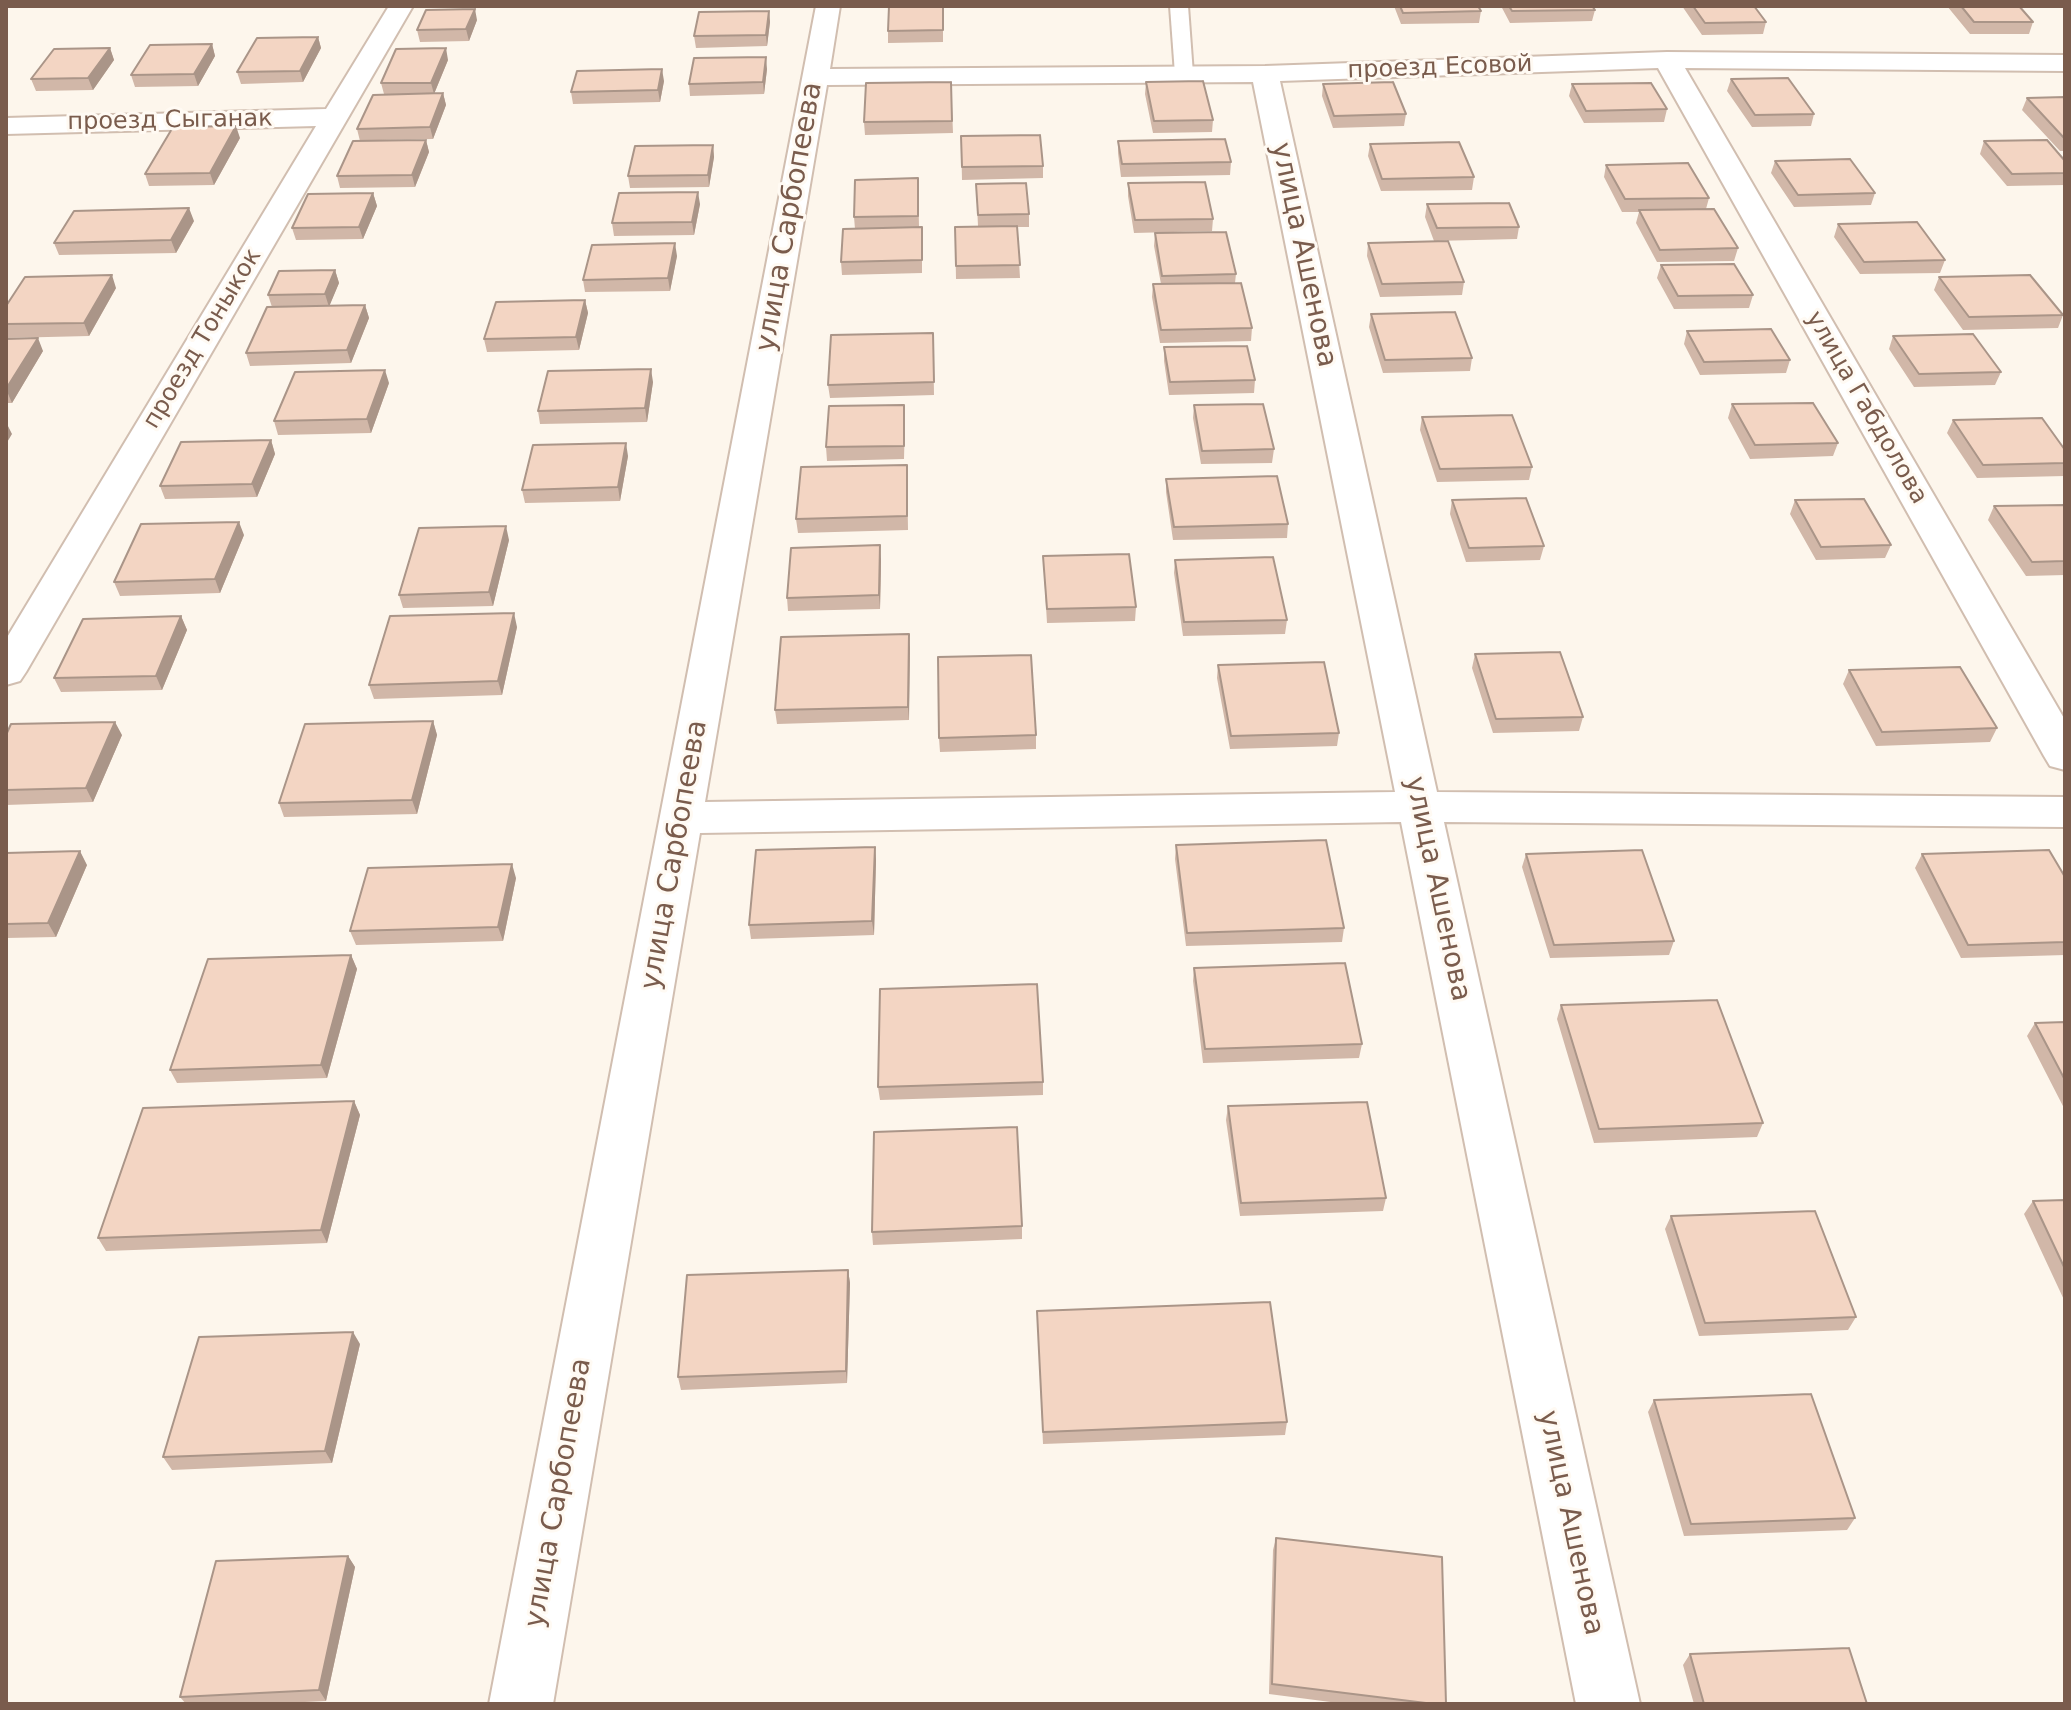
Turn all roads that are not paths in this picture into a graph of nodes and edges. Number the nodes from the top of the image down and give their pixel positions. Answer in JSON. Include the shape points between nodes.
{"nodes":[{"id":1,"x":401,"y":6,"type":"edge"},
{"id":2,"x":828,"y":6,"type":"edge"},
{"id":3,"x":1179,"y":6,"type":"edge"},
{"id":4,"x":1667,"y":60,"type":"junction"},
{"id":5,"x":2065,"y":63,"type":"edge"},
{"id":6,"x":1184,"y":74,"type":"junction"},
{"id":7,"x":1265,"y":74,"type":"junction"},
{"id":8,"x":816,"y":77,"type":"junction"},
{"id":9,"x":335,"y":117,"type":"junction"},
{"id":10,"x":6,"y":126,"type":"edge"},
{"id":11,"x":6,"y":672,"type":"edge"},
{"id":12,"x":2065,"y":756,"type":"edge"},
{"id":13,"x":1419,"y":807,"type":"junction"},
{"id":14,"x":2065,"y":812,"type":"edge"},
{"id":15,"x":681,"y":818,"type":"junction"},
{"id":16,"x":521,"y":1704,"type":"edge"},
{"id":17,"x":1608,"y":1704,"type":"edge"}],
"edges":[{"from":1,"to":9,"type":"street","name":"проезд Тоныкок"},
{"from":2,"to":8,"type":"street","name":"улица Сарбопеева"},
{"from":3,"to":6,"type":"lane"},
{"from":4,"to":5,"type":"street","name":"проезд Есовой"},
{"from":4,"to":7,"type":"street","name":"проезд Есовой"},
{"from":4,"to":12,"type":"street","name":"улица Габдолова"},
{"from":6,"to":7,"type":"street","name":"проезд Есовой"},
{"from":6,"to":8,"type":"street","name":"проезд Есовой"},
{"from":7,"to":13,"type":"street","name":"улица Ашенова"},
{"from":8,"to":15,"type":"street","name":"улица Сарбопеева"},
{"from":9,"to":10,"type":"street","name":"проезд Сыганак"},
{"from":9,"to":11,"type":"street","name":"проезд Тоныкок"},
{"from":13,"to":14,"type":"street"},
{"from":13,"to":15,"type":"street"},
{"from":13,"to":17,"type":"street","name":"улица Ашенова"},
{"from":15,"to":16,"type":"street","name":"улица Сарбопеева"}]}
